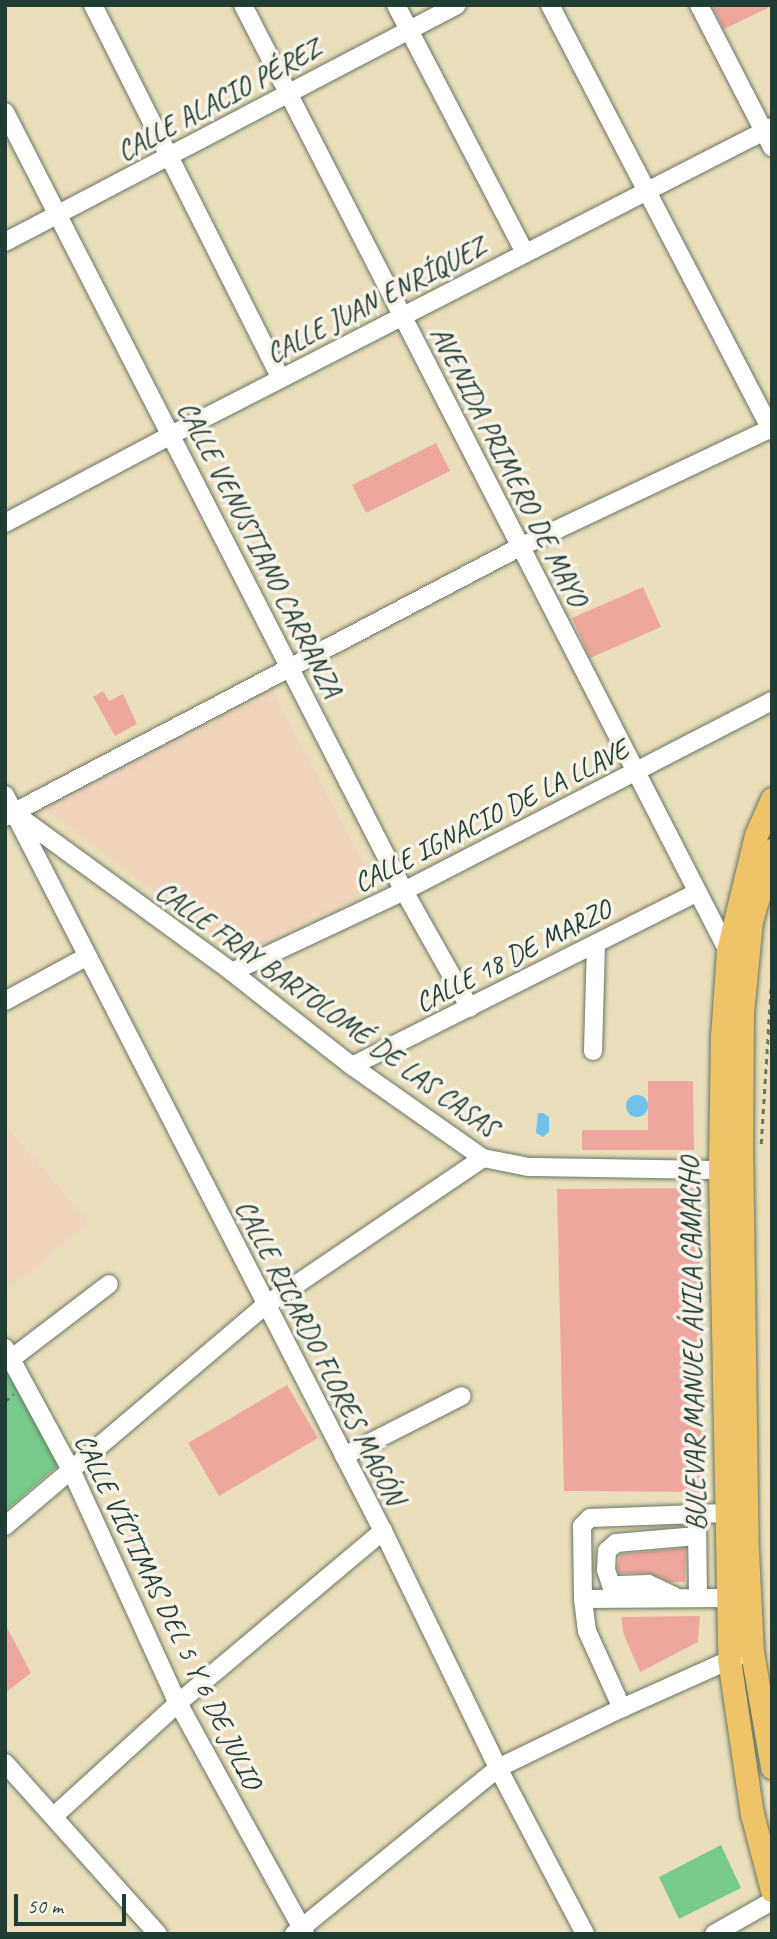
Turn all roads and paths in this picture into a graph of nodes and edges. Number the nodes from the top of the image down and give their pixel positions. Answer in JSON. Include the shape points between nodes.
{"nodes":[{"id":1,"x":93,"y":5,"type":"edge"},
{"id":2,"x":243,"y":5,"type":"edge"},
{"id":3,"x":396,"y":5,"type":"edge"},
{"id":4,"x":457,"y":5,"type":"edge"},
{"id":5,"x":550,"y":5,"type":"edge"},
{"id":6,"x":699,"y":5,"type":"edge"},
{"id":7,"x":408,"y":30,"type":"junction"},
{"id":8,"x":289,"y":92,"type":"junction"},
{"id":9,"x":5,"y":112,"type":"edge"},
{"id":10,"x":769,"y":135,"type":"edge"},
{"id":11,"x":170,"y":158,"type":"junction"},
{"id":12,"x":647,"y":191,"type":"junction"},
{"id":13,"x":59,"y":214,"type":"junction"},
{"id":14,"x":5,"y":242,"type":"edge"},
{"id":15,"x":525,"y":253,"type":"junction"},
{"id":16,"x":403,"y":316,"type":"junction"},
{"id":17,"x":281,"y":378,"type":"junction"},
{"id":18,"x":771,"y":429,"type":"edge"},
{"id":19,"x":171,"y":435,"type":"junction"},
{"id":20,"x":5,"y":523,"type":"edge"},
{"id":21,"x":520,"y":547,"type":"junction"},
{"id":22,"x":291,"y":665,"type":"junction"},
{"id":23,"x":772,"y":701,"type":"edge"},
{"id":24,"x":636,"y":773,"type":"junction"},
{"id":25,"x":5,"y":795,"type":"edge"},
{"id":26,"x":772,"y":799,"type":"edge"},
{"id":27,"x":10,"y":815,"type":"edge"},
{"id":28,"x":772,"y":849,"type":"edge"},
{"id":29,"x":404,"y":891,"type":"junction"},
{"id":30,"x":696,"y":893,"type":"junction"},
{"id":31,"x":596,"y":944,"type":"junction"},
{"id":32,"x":728,"y":951,"type":"junction"},
{"id":33,"x":86,"y":957,"type":"junction"},
{"id":34,"x":232,"y":972,"type":"junction"},
{"id":35,"x":5,"y":1001,"type":"edge"},
{"id":36,"x":470,"y":1008,"type":"junction"},
{"id":37,"x":593,"y":1051,"type":"dead end"},
{"id":38,"x":352,"y":1066,"type":"junction"},
{"id":39,"x":483,"y":1158,"type":"junction"},
{"id":40,"x":720,"y":1170,"type":"junction"},
{"id":41,"x":109,"y":1284,"type":"dead end"},
{"id":42,"x":266,"y":1305,"type":"junction"},
{"id":43,"x":8,"y":1354,"type":"edge"},
{"id":44,"x":462,"y":1396,"type":"dead end"},
{"id":45,"x":344,"y":1456,"type":"junction"},
{"id":46,"x":72,"y":1472,"type":"junction"},
{"id":47,"x":725,"y":1513,"type":"junction"},
{"id":48,"x":697,"y":1514,"type":"junction"},
{"id":49,"x":5,"y":1526,"type":"edge"},
{"id":50,"x":383,"y":1531,"type":"junction"},
{"id":51,"x":697,"y":1536,"type":"junction"},
{"id":52,"x":677,"y":1597,"type":"junction"},
{"id":53,"x":698,"y":1597,"type":"junction"},
{"id":54,"x":725,"y":1598,"type":"junction"},
{"id":55,"x":583,"y":1599,"type":"junction"},
{"id":56,"x":752,"y":1652,"type":"junction"},
{"id":57,"x":729,"y":1659,"type":"junction"},
{"id":58,"x":178,"y":1703,"type":"junction"},
{"id":59,"x":622,"y":1707,"type":"junction"},
{"id":60,"x":5,"y":1763,"type":"edge"},
{"id":61,"x":772,"y":1767,"type":"edge"},
{"id":62,"x":498,"y":1768,"type":"junction"},
{"id":63,"x":54,"y":1816,"type":"junction"},
{"id":64,"x":772,"y":1890,"type":"edge"},
{"id":65,"x":772,"y":1901,"type":"edge"},
{"id":66,"x":300,"y":1932,"type":"edge"},
{"id":67,"x":158,"y":1934,"type":"edge"},
{"id":68,"x":585,"y":1934,"type":"edge"},
{"id":69,"x":714,"y":1934,"type":"edge"}],
"edges":[{"from":1,"to":11,"type":"street"},
{"from":2,"to":8,"type":"street","name":"AVENIDA PRIMERO DE MAYO"},
{"from":3,"to":7,"type":"street"},
{"from":4,"to":7,"type":"street","name":"CALLE ALACIO PÉREZ"},
{"from":5,"to":12,"type":"street"},
{"from":6,"to":10,"type":"street"},
{"from":7,"to":8,"type":"street","name":"CALLE ALACIO PÉREZ"},
{"from":7,"to":15,"type":"street"},
{"from":8,"to":11,"type":"street","name":"CALLE ALACIO PÉREZ"},
{"from":8,"to":16,"type":"street","name":"AVENIDA PRIMERO DE MAYO"},
{"from":9,"to":13,"type":"street","name":"CALLE VENUSTIANO CARRANZA"},
{"from":10,"to":12,"type":"street","name":"CALLE JUAN ENRÍQUEZ"},
{"from":11,"to":13,"type":"street","name":"CALLE ALACIO PÉREZ"},
{"from":11,"to":17,"type":"street"},
{"from":12,"to":15,"type":"street","name":"CALLE JUAN ENRÍQUEZ"},
{"from":12,"to":18,"type":"street"},
{"from":13,"to":14,"type":"street","name":"CALLE ALACIO PÉREZ"},
{"from":13,"to":19,"type":"street","name":"CALLE VENUSTIANO CARRANZA"},
{"from":15,"to":16,"type":"street","name":"CALLE JUAN ENRÍQUEZ"},
{"from":16,"to":17,"type":"street","name":"CALLE JUAN ENRÍQUEZ"},
{"from":16,"to":21,"type":"street","name":"AVENIDA PRIMERO DE MAYO"},
{"from":17,"to":19,"type":"street","name":"CALLE JUAN ENRÍQUEZ"},
{"from":18,"to":21,"type":"street"},
{"from":19,"to":20,"type":"street","name":"CALLE JUAN ENRÍQUEZ"},
{"from":19,"to":22,"type":"street","name":"CALLE VENUSTIANO CARRANZA"},
{"from":21,"to":22,"type":"street"},
{"from":21,"to":24,"type":"street","name":"AVENIDA PRIMERO DE MAYO"},
{"from":22,"to":27,"type":"street"},
{"from":22,"to":29,"type":"street","name":"CALLE VENUSTIANO CARRANZA"},
{"from":23,"to":24,"type":"street","name":"CALLE IGNACIO DE LA LLAVE"},
{"from":24,"to":29,"type":"street","name":"CALLE IGNACIO DE LA LLAVE"},
{"from":24,"to":30,"type":"street","name":"AVENIDA PRIMERO DE MAYO"},
{"from":25,"to":27,"type":"street","name":"CALLE RICARDO FLORES MAGÓN"},
{"from":26,"to":32,"type":"main road","name":"BULEVAR MANUEL ÁVILA CAMACHO","via":[[756,835]]},
{"from":27,"to":33,"type":"street","name":"CALLE RICARDO FLORES MAGÓN"},
{"from":27,"to":34,"type":"street","name":"CALLE FRAY BARTOLOMÉ DE LAS CASAS"},
{"from":28,"to":56,"type":"main road","name":"BULEVAR MANUEL ÁVILA CAMACHO","via":[[751,921],[741,1013]]},
{"from":29,"to":34,"type":"street","name":"CALLE IGNACIO DE LA LLAVE"},
{"from":29,"to":36,"type":"street","name":"CALLE VENUSTIANO CARRANZA"},
{"from":30,"to":31,"type":"street","name":"CALLE 18 DE MARZO"},
{"from":30,"to":32,"type":"street","name":"AVENIDA PRIMERO DE MAYO"},
{"from":31,"to":36,"type":"street","name":"CALLE 18 DE MARZO"},
{"from":31,"to":37,"type":"street"},
{"from":32,"to":40,"type":"main road","name":"BULEVAR MANUEL ÁVILA CAMACHO"},
{"from":33,"to":35,"type":"street"},
{"from":33,"to":42,"type":"street","name":"CALLE RICARDO FLORES MAGÓN"},
{"from":34,"to":38,"type":"street","name":"CALLE FRAY BARTOLOMÉ DE LAS CASAS"},
{"from":36,"to":38,"type":"street","name":"CALLE 18 DE MARZO"},
{"from":38,"to":39,"type":"street","name":"CALLE FRAY BARTOLOMÉ DE LAS CASAS"},
{"from":39,"to":40,"type":"street","name":"CALLE FRAY BARTOLOMÉ DE LAS CASAS","via":[[529,1167]]},
{"from":39,"to":42,"type":"street"},
{"from":40,"to":47,"type":"main road","name":"BULEVAR MANUEL ÁVILA CAMACHO"},
{"from":41,"to":43,"type":"street"},
{"from":42,"to":45,"type":"street","name":"CALLE RICARDO FLORES MAGÓN"},
{"from":42,"to":46,"type":"street"},
{"from":43,"to":46,"type":"street","name":"CALLE VÍCTIMAS DEL 5 Y 6 DE JULIO"},
{"from":44,"to":45,"type":"street"},
{"from":45,"to":50,"type":"street","name":"CALLE RICARDO FLORES MAGÓN"},
{"from":46,"to":49,"type":"street"},
{"from":46,"to":58,"type":"street","name":"CALLE VÍCTIMAS DEL 5 Y 6 DE JULIO"},
{"from":47,"to":48,"type":"street"},
{"from":47,"to":54,"type":"main road","name":"BULEVAR MANUEL ÁVILA CAMACHO"},
{"from":48,"to":51,"type":"street"},
{"from":48,"to":55,"type":"street","via":[[587,1519],[582,1526]]},
{"from":50,"to":58,"type":"street"},
{"from":50,"to":62,"type":"street","name":"CALLE RICARDO FLORES MAGÓN"},
{"from":51,"to":52,"type":"street","via":[[617,1543],[607,1551],[611,1585],[648,1584]]},
{"from":51,"to":53,"type":"street"},
{"from":52,"to":53,"type":"street"},
{"from":52,"to":55,"type":"street"},
{"from":53,"to":54,"type":"street"},
{"from":54,"to":57,"type":"main road","name":"BULEVAR MANUEL ÁVILA CAMACHO"},
{"from":55,"to":59,"type":"street","via":[[587,1631]]},
{"from":56,"to":57,"type":"street"},
{"from":56,"to":61,"type":"main road","name":"BULEVAR MANUEL ÁVILA CAMACHO"},
{"from":57,"to":59,"type":"street"},
{"from":57,"to":64,"type":"main road","name":"BULEVAR MANUEL ÁVILA CAMACHO","via":[[752,1814]]},
{"from":58,"to":63,"type":"street"},
{"from":58,"to":66,"type":"street","name":"CALLE VÍCTIMAS DEL 5 Y 6 DE JULIO"},
{"from":59,"to":62,"type":"street"},
{"from":60,"to":63,"type":"street"},
{"from":62,"to":66,"type":"street"},
{"from":62,"to":68,"type":"street","name":"CALLE RICARDO FLORES MAGÓN"},
{"from":63,"to":67,"type":"street"},
{"from":65,"to":69,"type":"street"}]}
